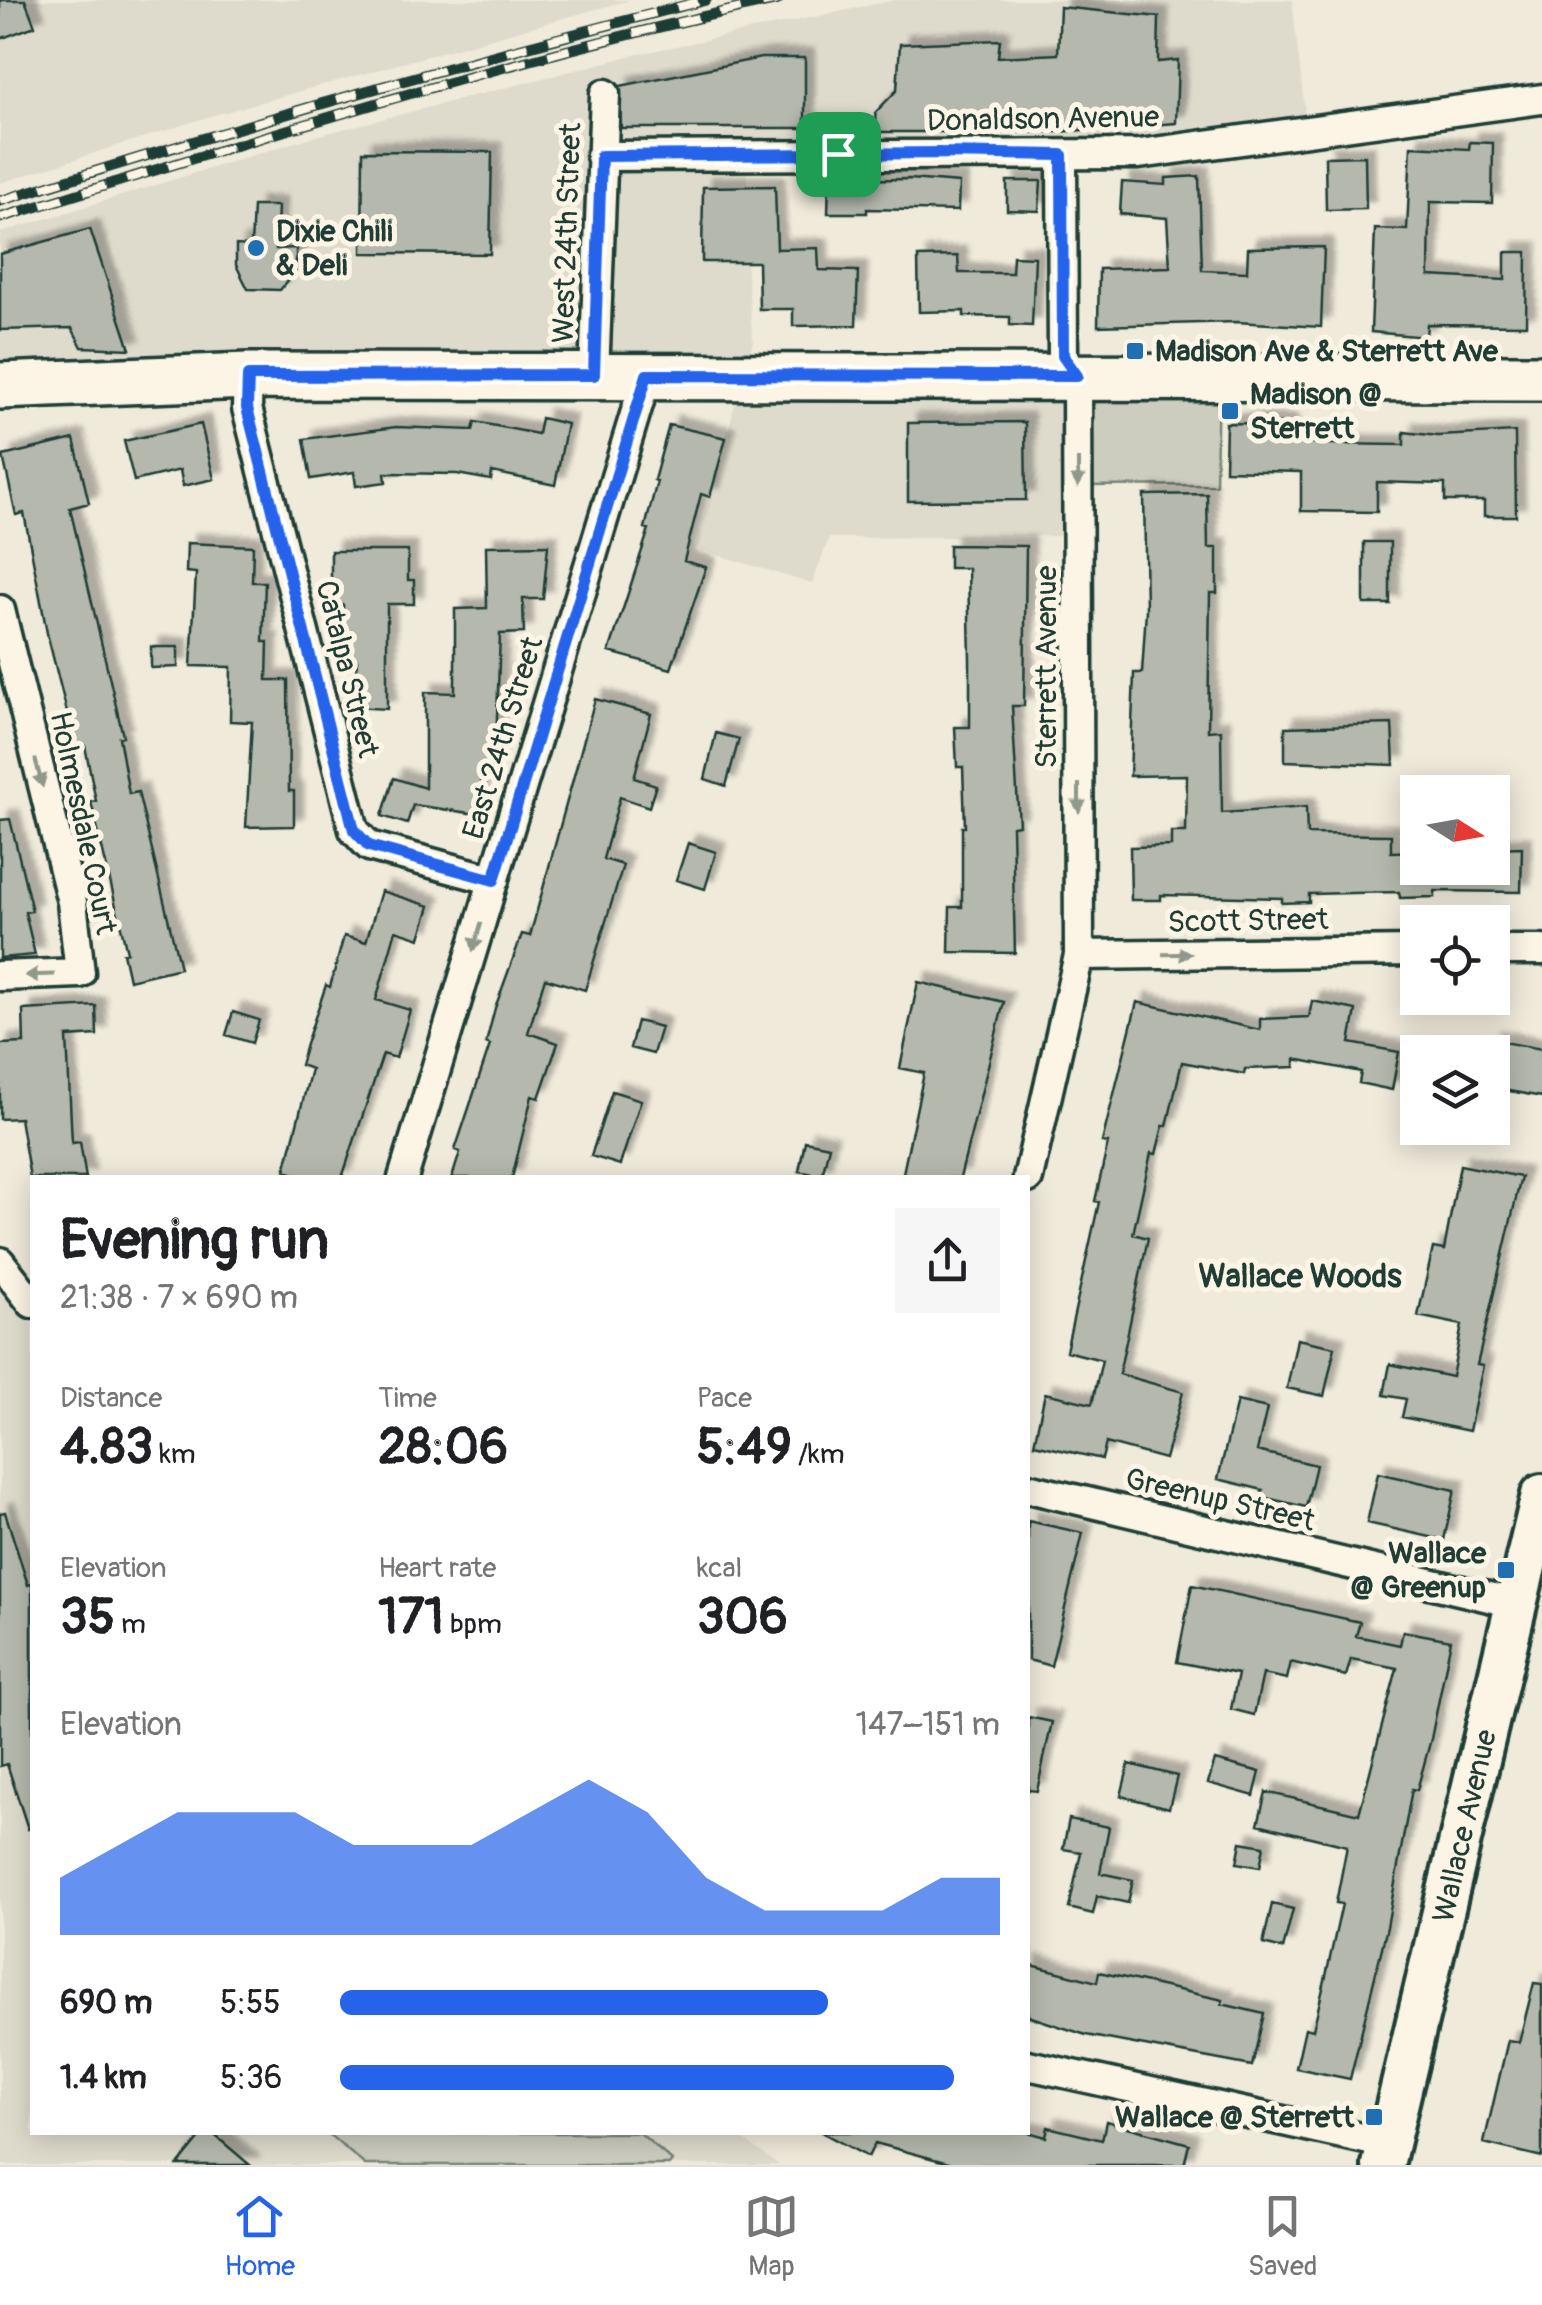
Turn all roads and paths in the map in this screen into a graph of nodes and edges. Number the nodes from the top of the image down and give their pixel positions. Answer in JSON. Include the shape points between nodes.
{"nodes":[{"id":1,"x":605,"y":94,"type":"dead end"},
{"id":2,"x":1542,"y":99,"type":"edge"},
{"id":3,"x":1062,"y":155,"type":"junction"},
{"id":4,"x":601,"y":156,"type":"junction"},
{"id":5,"x":594,"y":375,"type":"junction"},
{"id":6,"x":647,"y":375,"type":"junction"},
{"id":7,"x":248,"y":376,"type":"junction"},
{"id":8,"x":1077,"y":376,"type":"junction"},
{"id":9,"x":1542,"y":378,"type":"edge"},
{"id":10,"x":0,"y":386,"type":"edge"},
{"id":11,"x":0,"y":610,"type":"edge"},
{"id":12,"x":494,"y":880,"type":"junction"},
{"id":13,"x":1510,"y":950,"type":"edge"},
{"id":14,"x":1542,"y":950,"type":"edge"},
{"id":15,"x":1400,"y":951,"type":"edge"},
{"id":16,"x":1079,"y":955,"type":"junction"},
{"id":17,"x":0,"y":976,"type":"edge"},
{"id":18,"x":405,"y":1175,"type":"edge"},
{"id":19,"x":1029,"y":1175,"type":"edge"},
{"id":20,"x":0,"y":1262,"type":"edge"},
{"id":21,"x":30,"y":1300,"type":"edge"},
{"id":22,"x":1030,"y":1488,"type":"edge"},
{"id":23,"x":1541,"y":1493,"type":"edge"},
{"id":24,"x":1514,"y":1603,"type":"junction"},
{"id":25,"x":1030,"y":2065,"type":"edge"},
{"id":26,"x":1386,"y":2154,"type":"edge"}],
"edges":[{"from":1,"to":4,"type":"street","name":"West 24th Street"},
{"from":2,"to":3,"type":"street","name":"Donaldson Avenue","via":[[1139,154]]},
{"from":3,"to":4,"type":"street","name":"Donaldson Avenue"},
{"from":3,"to":8,"type":"street","name":"Sterrett Avenue","via":[[1063,356]]},
{"from":4,"to":5,"type":"street","name":"West 24th Street"},
{"from":5,"to":6,"type":"main road"},
{"from":5,"to":7,"type":"main road"},
{"from":6,"to":8,"type":"main road"},
{"from":6,"to":12,"type":"street","name":"East 24th Street"},
{"from":7,"to":10,"type":"main road"},
{"from":7,"to":12,"type":"street","name":"Catalpa Street","via":[[247,408],[354,830],[369,846]]},
{"from":8,"to":9,"type":"main road"},
{"from":8,"to":16,"type":"street","name":"Sterrett Avenue","one_way":true},
{"from":11,"to":17,"type":"street","name":"Holmesdale Court","one_way":true,"via":[[72,902],[80,973]]},
{"from":12,"to":18,"type":"street","name":"East 24th Street","one_way":true},
{"from":13,"to":14,"type":"street"},
{"from":16,"to":15,"type":"street","name":"Scott Street","one_way":true},
{"from":16,"to":19,"type":"street","name":"Sterrett Avenue"},
{"from":20,"to":21,"type":"street"},
{"from":22,"to":24,"type":"street","name":"Greenup Street"},
{"from":23,"to":24,"type":"street","name":"Wallace Avenue"},
{"from":24,"to":26,"type":"street","name":"Wallace Avenue"},
{"from":25,"to":26,"type":"street"}]}
